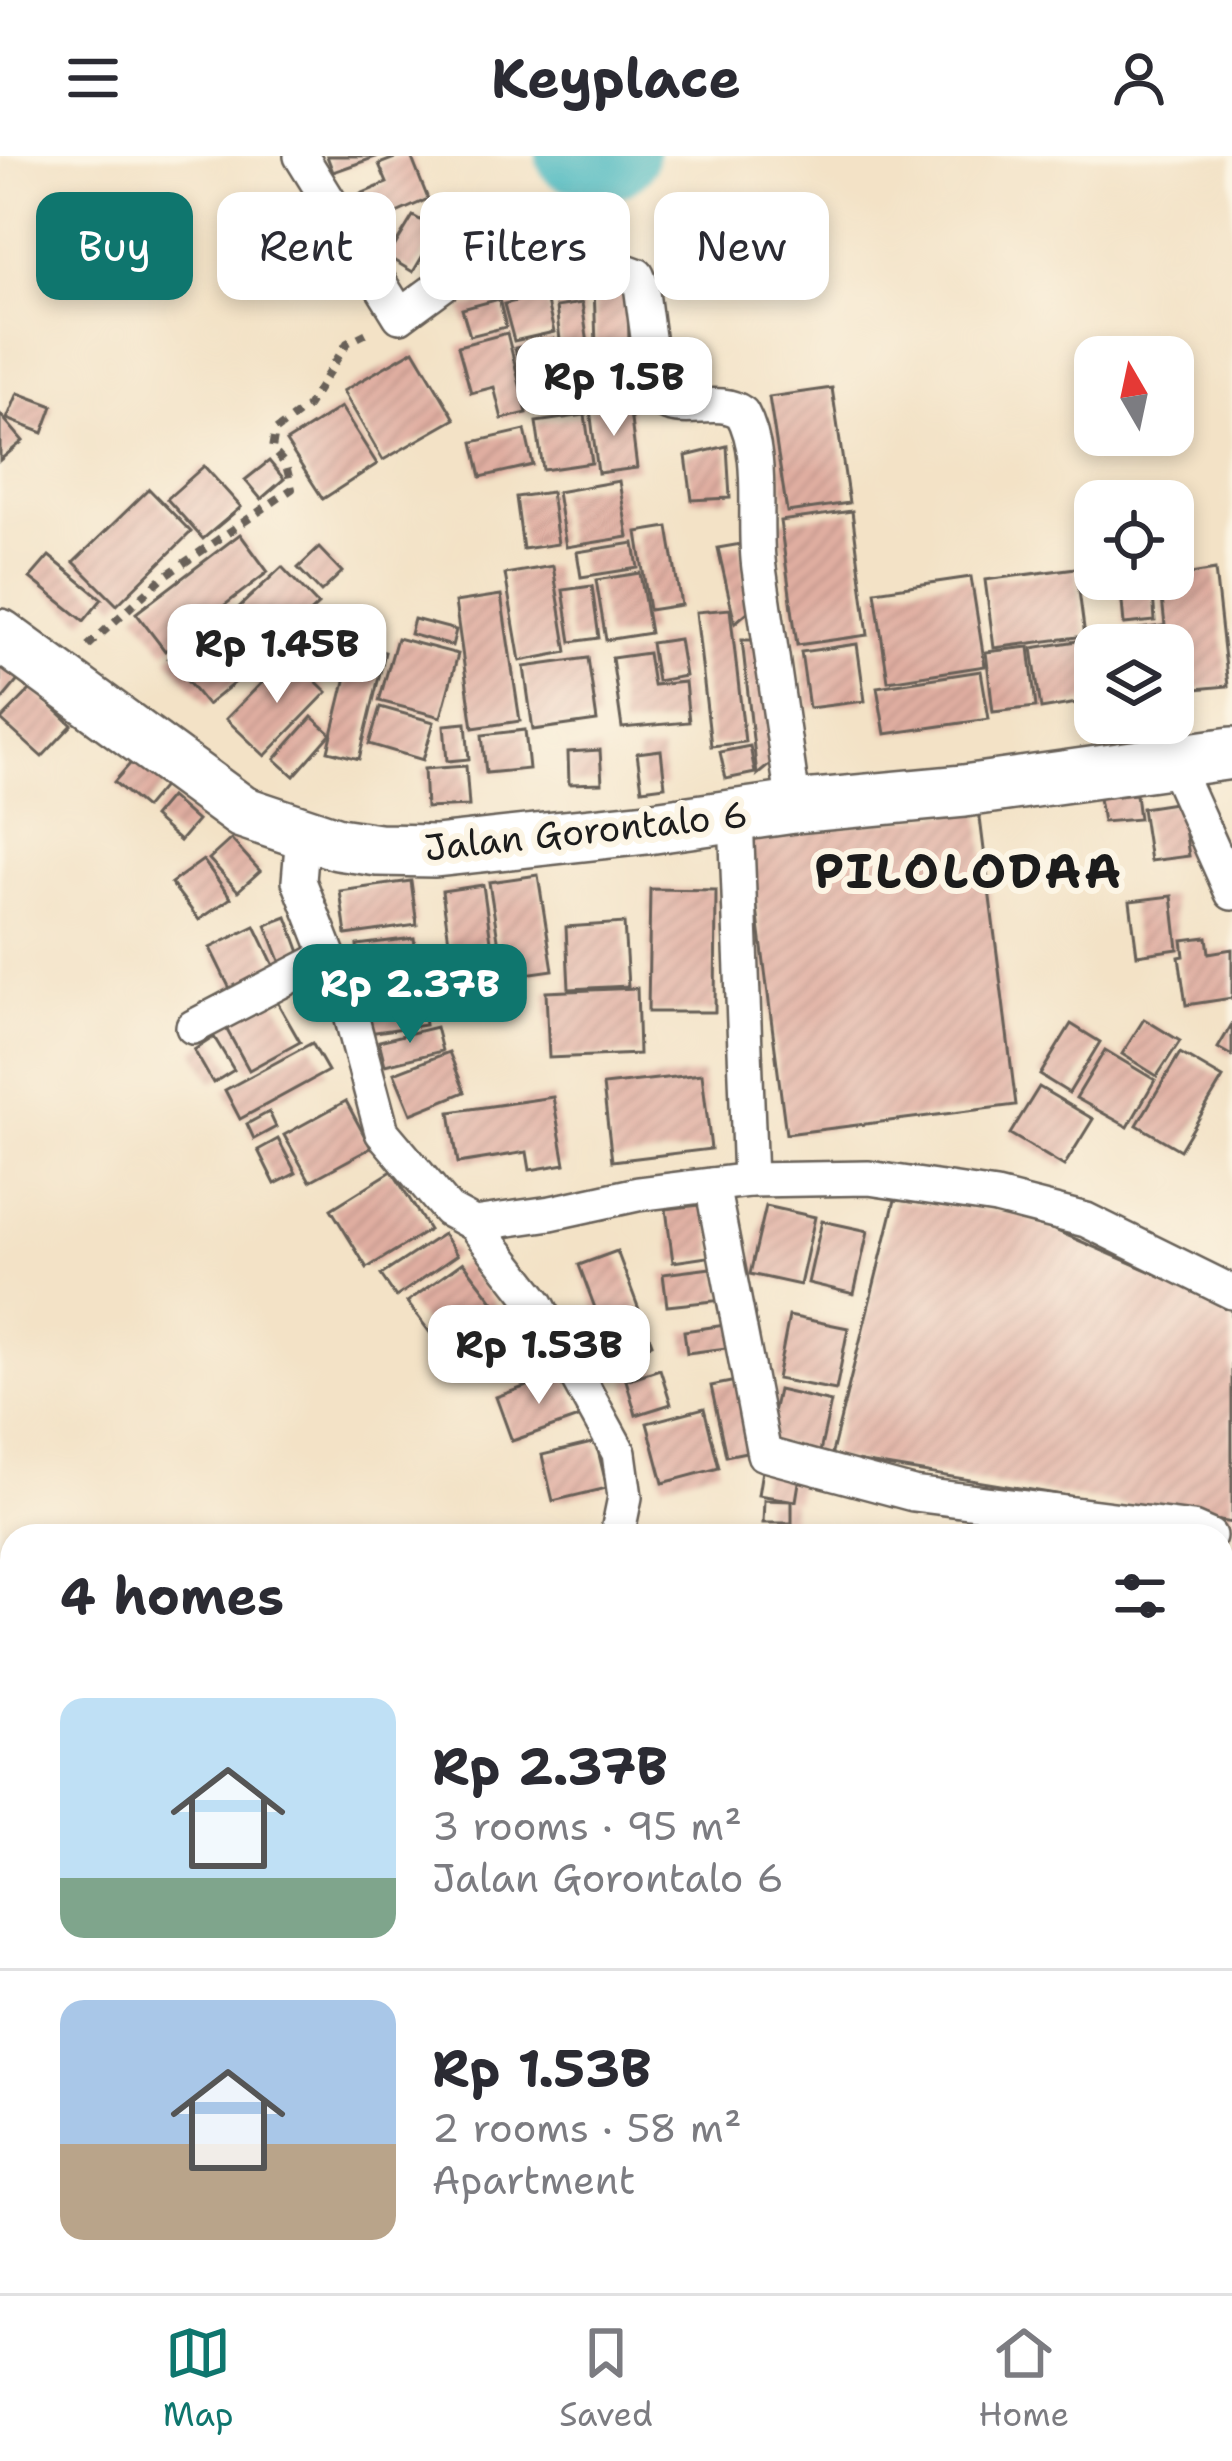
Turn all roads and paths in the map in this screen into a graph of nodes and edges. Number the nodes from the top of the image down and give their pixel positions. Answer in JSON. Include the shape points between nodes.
{"nodes":[{"id":1,"x":301,"y":156,"type":"edge"},
{"id":2,"x":400,"y":316,"type":"junction"},
{"id":3,"x":0,"y":635,"type":"edge"},
{"id":4,"x":58,"y":677,"type":"junction"},
{"id":5,"x":1232,"y":753,"type":"edge"},
{"id":6,"x":1173,"y":761,"type":"junction"},
{"id":7,"x":794,"y":807,"type":"junction"},
{"id":8,"x":736,"y":816,"type":"junction"},
{"id":9,"x":303,"y":833,"type":"junction"},
{"id":10,"x":1232,"y":893,"type":"edge"},
{"id":11,"x":327,"y":957,"type":"junction"},
{"id":12,"x":193,"y":1027,"type":"dead end"},
{"id":13,"x":750,"y":1180,"type":"junction"},
{"id":14,"x":712,"y":1185,"type":"junction"},
{"id":15,"x":474,"y":1224,"type":"junction"},
{"id":16,"x":1232,"y":1292,"type":"edge"},
{"id":17,"x":619,"y":1524,"type":"edge"},
{"id":18,"x":1152,"y":1524,"type":"edge"}],
"edges":[{"from":1,"to":2,"type":"street"},
{"from":2,"to":4,"type":"path","via":[[347,343],[307,407],[275,431],[272,448],[292,489],[150,588]]},
{"from":2,"to":7,"type":"street","via":[[475,262],[541,277],[637,275],[656,397],[670,407],[736,408],[747,422],[758,482],[758,567]]},
{"from":3,"to":4,"type":"main road","name":"Jalan Gorontalo 6"},
{"from":4,"to":9,"type":"main road","name":"Jalan Gorontalo 6","via":[[242,812]]},
{"from":5,"to":6,"type":"main road","name":"Jalan Gorontalo 6"},
{"from":6,"to":7,"type":"main road","name":"Jalan Gorontalo 6"},
{"from":6,"to":10,"type":"street"},
{"from":7,"to":8,"type":"main road","name":"Jalan Gorontalo 6"},
{"from":8,"to":9,"type":"main road","name":"Jalan Gorontalo 6","via":[[435,851],[378,850]]},
{"from":8,"to":13,"type":"street"},
{"from":9,"to":11,"type":"street","via":[[299,881]]},
{"from":11,"to":12,"type":"street"},
{"from":11,"to":15,"type":"street","via":[[382,1132],[448,1210]]},
{"from":13,"to":14,"type":"street"},
{"from":13,"to":16,"type":"street","via":[[868,1178],[996,1197],[1086,1220]]},
{"from":14,"to":15,"type":"street"},
{"from":14,"to":18,"type":"street","via":[[764,1454],[913,1494]]},
{"from":15,"to":17,"type":"street","via":[[537,1304],[619,1453]]}]}
